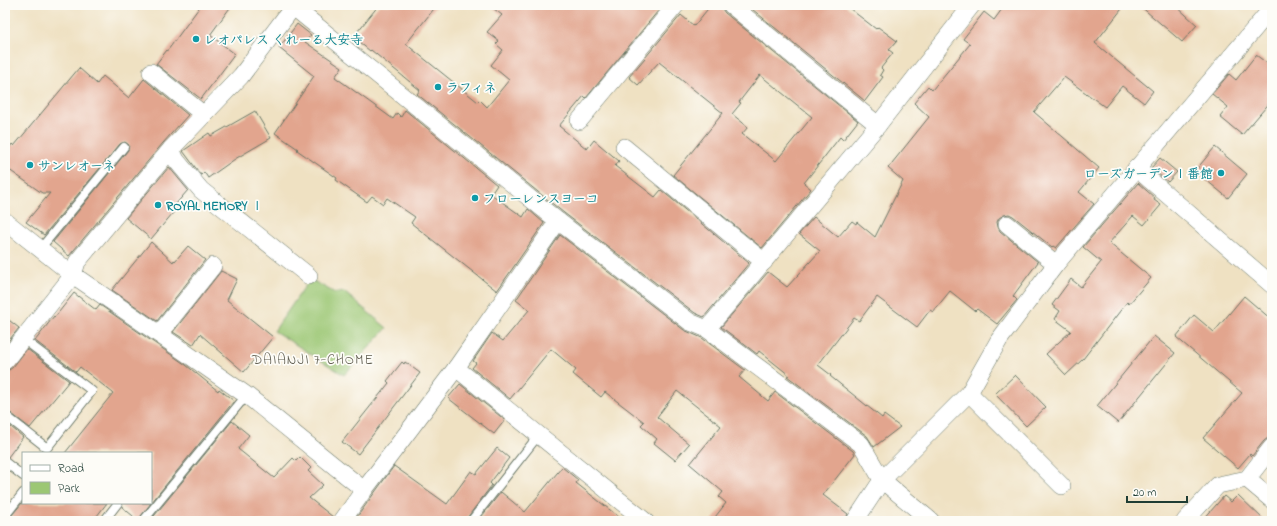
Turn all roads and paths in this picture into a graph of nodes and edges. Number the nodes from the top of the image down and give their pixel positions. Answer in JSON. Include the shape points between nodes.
{"nodes":[{"id":1,"x":676,"y":5,"type":"edge"},
{"id":2,"x":730,"y":5,"type":"edge"},
{"id":3,"x":972,"y":5,"type":"edge"},
{"id":4,"x":292,"y":6,"type":"edge"},
{"id":5,"x":1272,"y":8,"type":"edge"},
{"id":6,"x":151,"y":72,"type":"dead end"},
{"id":7,"x":204,"y":114,"type":"junction"},
{"id":8,"x":579,"y":121,"type":"dead end"},
{"id":9,"x":878,"y":125,"type":"junction"},
{"id":10,"x":124,"y":147,"type":"dead end"},
{"id":11,"x":624,"y":147,"type":"dead end"},
{"id":12,"x":171,"y":149,"type":"junction"},
{"id":13,"x":1136,"y":168,"type":"junction"},
{"id":14,"x":5,"y":221,"type":"edge"},
{"id":15,"x":558,"y":221,"type":"junction"},
{"id":16,"x":1007,"y":224,"type":"dead end"},
{"id":17,"x":40,"y":249,"type":"junction"},
{"id":18,"x":764,"y":262,"type":"junction"},
{"id":19,"x":1056,"y":264,"type":"junction"},
{"id":20,"x":212,"y":266,"type":"dead end"},
{"id":21,"x":73,"y":275,"type":"junction"},
{"id":22,"x":309,"y":276,"type":"dead end"},
{"id":23,"x":1272,"y":284,"type":"edge"},
{"id":24,"x":707,"y":330,"type":"junction"},
{"id":25,"x":159,"y":334,"type":"junction"},
{"id":26,"x":22,"y":339,"type":"junction"},
{"id":27,"x":5,"y":361,"type":"edge"},
{"id":28,"x":456,"y":368,"type":"junction"},
{"id":29,"x":968,"y":393,"type":"junction"},
{"id":30,"x":249,"y":397,"type":"junction"},
{"id":31,"x":5,"y":415,"type":"edge"},
{"id":32,"x":543,"y":437,"type":"junction"},
{"id":33,"x":1272,"y":447,"type":"edge"},
{"id":34,"x":5,"y":462,"type":"edge"},
{"id":35,"x":22,"y":475,"type":"edge"},
{"id":36,"x":1247,"y":479,"type":"junction"},
{"id":37,"x":882,"y":480,"type":"junction"},
{"id":38,"x":1062,"y":486,"type":"dead end"},
{"id":39,"x":364,"y":490,"type":"junction"},
{"id":40,"x":22,"y":494,"type":"edge"},
{"id":41,"x":1272,"y":500,"type":"edge"},
{"id":42,"x":117,"y":504,"type":"edge"},
{"id":43,"x":5,"y":516,"type":"edge"},
{"id":44,"x":104,"y":521,"type":"edge"},
{"id":45,"x":143,"y":521,"type":"edge"},
{"id":46,"x":342,"y":521,"type":"edge"},
{"id":47,"x":471,"y":521,"type":"edge"},
{"id":48,"x":645,"y":521,"type":"edge"},
{"id":49,"x":855,"y":521,"type":"edge"},
{"id":50,"x":931,"y":521,"type":"edge"},
{"id":51,"x":1185,"y":521,"type":"edge"}],
"edges":[{"from":1,"to":8,"type":"street"},
{"from":2,"to":9,"type":"street"},
{"from":3,"to":9,"type":"street"},
{"from":4,"to":7,"type":"street","via":[[241,76]]},
{"from":4,"to":15,"type":"street"},
{"from":5,"to":13,"type":"street"},
{"from":6,"to":7,"type":"street"},
{"from":7,"to":12,"type":"street"},
{"from":9,"to":18,"type":"street"},
{"from":10,"to":17,"type":"lane"},
{"from":11,"to":18,"type":"street"},
{"from":12,"to":21,"type":"street","via":[[77,262]]},
{"from":12,"to":22,"type":"street","via":[[176,160],[201,190]]},
{"from":13,"to":19,"type":"street"},
{"from":13,"to":23,"type":"street"},
{"from":14,"to":17,"type":"street"},
{"from":15,"to":24,"type":"street","via":[[690,322]]},
{"from":15,"to":28,"type":"street"},
{"from":16,"to":19,"type":"street"},
{"from":17,"to":21,"type":"street"},
{"from":18,"to":24,"type":"street"},
{"from":19,"to":29,"type":"street","via":[[999,340]]},
{"from":20,"to":25,"type":"street"},
{"from":21,"to":25,"type":"street"},
{"from":21,"to":26,"type":"street"},
{"from":24,"to":37,"type":"street","via":[[861,444]]},
{"from":25,"to":30,"type":"street"},
{"from":26,"to":27,"type":"street"},
{"from":26,"to":31,"type":"lane","via":[[92,391],[47,448]]},
{"from":28,"to":32,"type":"street"},
{"from":28,"to":39,"type":"street"},
{"from":29,"to":37,"type":"street"},
{"from":29,"to":38,"type":"street"},
{"from":30,"to":39,"type":"street"},
{"from":30,"to":45,"type":"lane","via":[[240,403]]},
{"from":32,"to":47,"type":"lane","via":[[534,441]]},
{"from":32,"to":48,"type":"street"},
{"from":33,"to":36,"type":"street"},
{"from":34,"to":35,"type":"lane"},
{"from":36,"to":41,"type":"street"},
{"from":36,"to":51,"type":"street","via":[[1218,485]]},
{"from":37,"to":49,"type":"street"},
{"from":37,"to":50,"type":"street"},
{"from":39,"to":46,"type":"street"},
{"from":40,"to":43,"type":"lane"},
{"from":42,"to":44,"type":"lane"}]}
